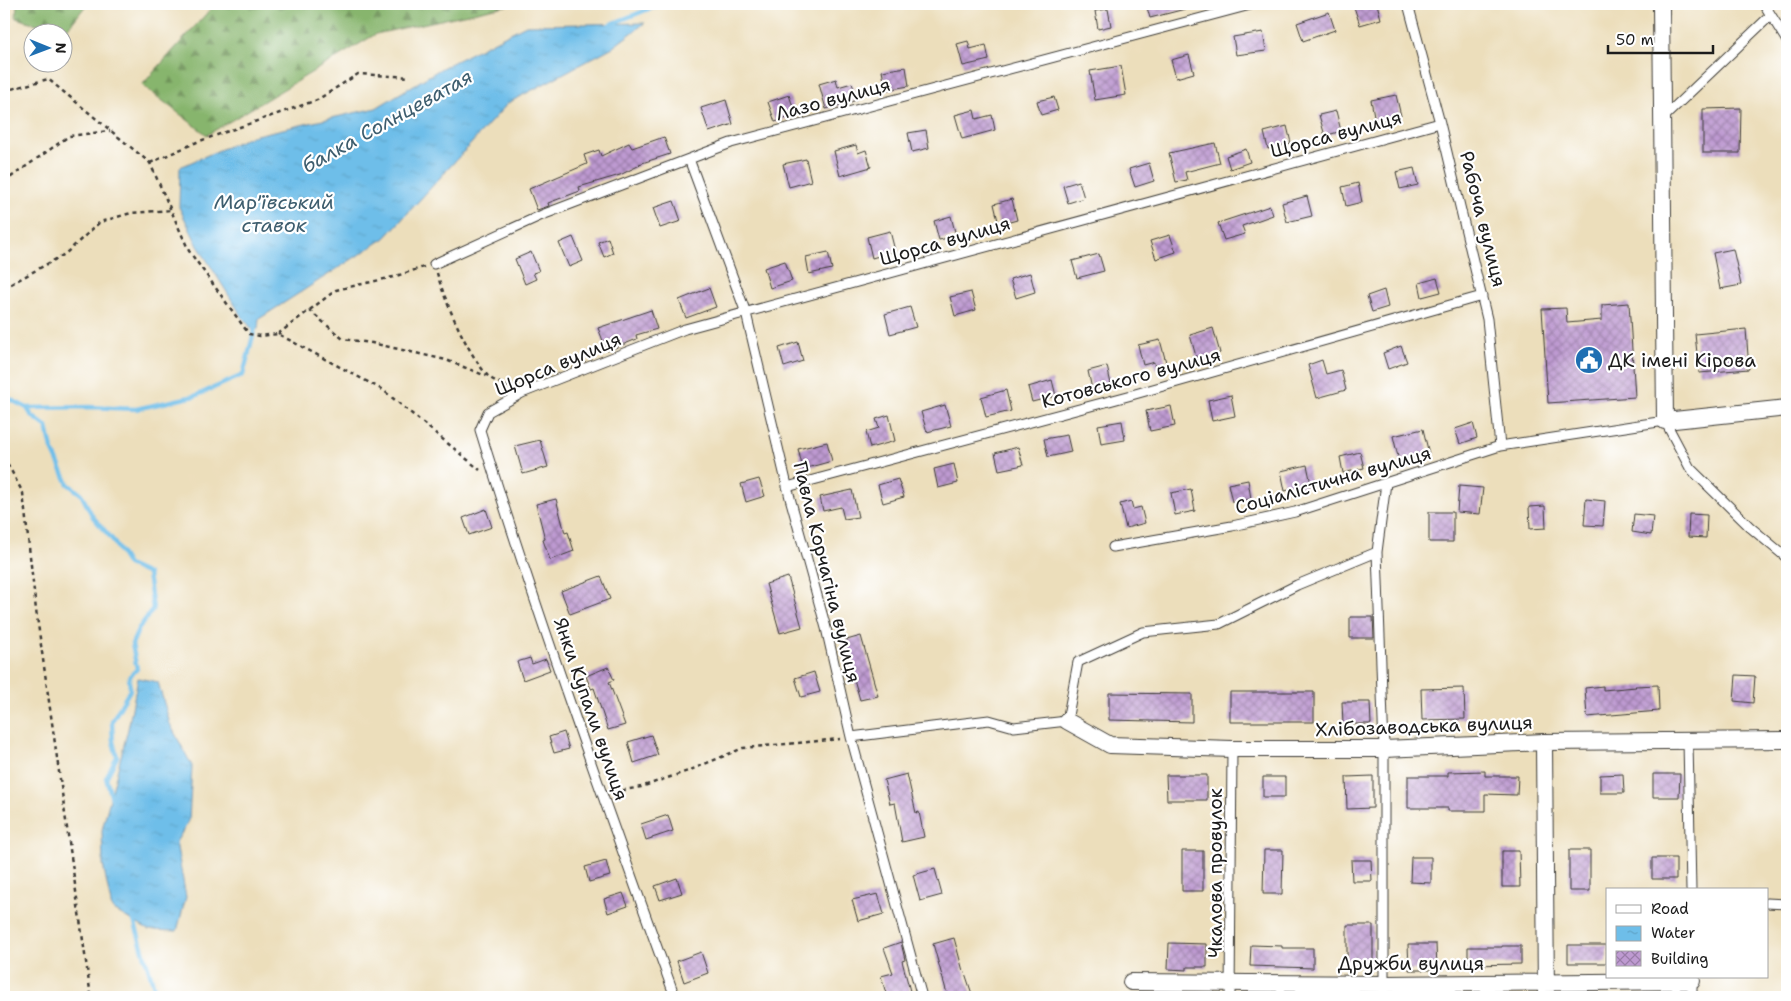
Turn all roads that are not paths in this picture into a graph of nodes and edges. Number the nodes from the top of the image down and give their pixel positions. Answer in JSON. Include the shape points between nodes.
{"nodes":[{"id":1,"x":1254,"y":4,"type":"edge"},
{"id":2,"x":1408,"y":4,"type":"edge"},
{"id":3,"x":1661,"y":4,"type":"edge"},
{"id":4,"x":1764,"y":4,"type":"edge"},
{"id":5,"x":1772,"y":15,"type":"junction"},
{"id":6,"x":1787,"y":40,"type":"edge"},
{"id":7,"x":1662,"y":119,"type":"junction"},
{"id":8,"x":1440,"y":123,"type":"junction"},
{"id":9,"x":689,"y":159,"type":"junction"},
{"id":10,"x":434,"y":264,"type":"road end"},
{"id":11,"x":1482,"y":296,"type":"junction"},
{"id":12,"x":746,"y":313,"type":"junction"},
{"id":13,"x":1787,"y":408,"type":"edge"},
{"id":14,"x":1665,"y":422,"type":"junction"},
{"id":15,"x":480,"y":430,"type":"joint"},
{"id":16,"x":1500,"y":446,"type":"junction"},
{"id":17,"x":1386,"y":483,"type":"junction"},
{"id":18,"x":787,"y":487,"type":"junction"},
{"id":19,"x":1113,"y":547,"type":"dead end"},
{"id":20,"x":1377,"y":552,"type":"junction"},
{"id":21,"x":1787,"y":558,"type":"edge"},
{"id":22,"x":1068,"y":721,"type":"junction"},
{"id":23,"x":852,"y":737,"type":"junction"},
{"id":24,"x":1787,"y":740,"type":"edge"},
{"id":25,"x":1688,"y":741,"type":"junction"},
{"id":26,"x":1544,"y":742,"type":"junction"},
{"id":27,"x":1232,"y":749,"type":"junction"},
{"id":28,"x":1384,"y":749,"type":"junction"},
{"id":29,"x":1691,"y":888,"type":"edge"},
{"id":30,"x":1768,"y":903,"type":"edge"},
{"id":31,"x":1787,"y":904,"type":"edge"},
{"id":32,"x":1131,"y":982,"type":"dead end"},
{"id":33,"x":1692,"y":985,"type":"edge"},
{"id":34,"x":1230,"y":990,"type":"edge"},
{"id":35,"x":1546,"y":990,"type":"edge"},
{"id":36,"x":1384,"y":991,"type":"edge"},
{"id":37,"x":675,"y":997,"type":"edge"},
{"id":38,"x":922,"y":997,"type":"edge"}],
"edges":[{"from":1,"to":9,"type":"lane","name":"Лазо вулиця","via":[[731,143]]},
{"from":2,"to":8,"type":"lane","name":"Рабоча вулиця"},
{"from":3,"to":7,"type":"street"},
{"from":4,"to":5,"type":"lane"},
{"from":5,"to":6,"type":"lane"},
{"from":5,"to":7,"type":"lane"},
{"from":7,"to":14,"type":"street"},
{"from":8,"to":11,"type":"lane","name":"Рабоча вулиця"},
{"from":8,"to":12,"type":"lane","name":"Щорса вулиця"},
{"from":9,"to":10,"type":"lane","name":"Лазо вулиця","via":[[542,215]]},
{"from":9,"to":12,"type":"lane","name":"Павла Корчагіна вулиця"},
{"from":11,"to":16,"type":"lane","name":"Рабоча вулиця"},
{"from":11,"to":18,"type":"lane","name":"Котовського вулиця","via":[[1128,396]]},
{"from":12,"to":15,"type":"lane","name":"Щорса вулиця","via":[[685,329],[522,393],[488,412]]},
{"from":12,"to":18,"type":"lane","name":"Павла Корчагіна вулиця"},
{"from":13,"to":14,"type":"street"},
{"from":14,"to":16,"type":"lane","name":"Соціалістична вулиця"},
{"from":14,"to":21,"type":"lane","via":[[1690,468],[1750,528]]},
{"from":15,"to":37,"type":"lane","name":"Янки Купали вулиця","via":[[602,794]]},
{"from":16,"to":17,"type":"lane","name":"Соціалістична вулиця"},
{"from":17,"to":19,"type":"lane","name":"Соціалістична вулиця","via":[[1296,512]]},
{"from":17,"to":20,"type":"lane"},
{"from":18,"to":23,"type":"lane","name":"Павла Корчагіна вулиця"},
{"from":20,"to":22,"type":"lane","via":[[1297,585],[1219,624],[1143,632],[1078,662]]},
{"from":20,"to":28,"type":"lane"},
{"from":22,"to":23,"type":"lane","via":[[1014,727],[989,720]]},
{"from":22,"to":27,"type":"street","name":"Хлібозаводська вулиця","via":[[1110,745]]},
{"from":23,"to":38,"type":"lane","name":"Павла Корчагіна вулиця"},
{"from":24,"to":25,"type":"street","name":"Хлібозаводська вулиця"},
{"from":25,"to":26,"type":"street","name":"Хлібозаводська вулиця"},
{"from":25,"to":29,"type":"lane"},
{"from":26,"to":28,"type":"street","name":"Хлібозаводська вулиця"},
{"from":26,"to":35,"type":"street"},
{"from":27,"to":28,"type":"street","name":"Хлібозаводська вулиця"},
{"from":27,"to":34,"type":"lane","name":"Чкалова провулок"},
{"from":28,"to":36,"type":"lane"},
{"from":30,"to":31,"type":"lane"},
{"from":32,"to":34,"type":"street","name":"Дружби вулиця"},
{"from":33,"to":35,"type":"street","name":"Дружби вулиця"},
{"from":34,"to":36,"type":"street","name":"Дружби вулиця"},
{"from":35,"to":36,"type":"street","name":"Дружби вулиця"}]}
